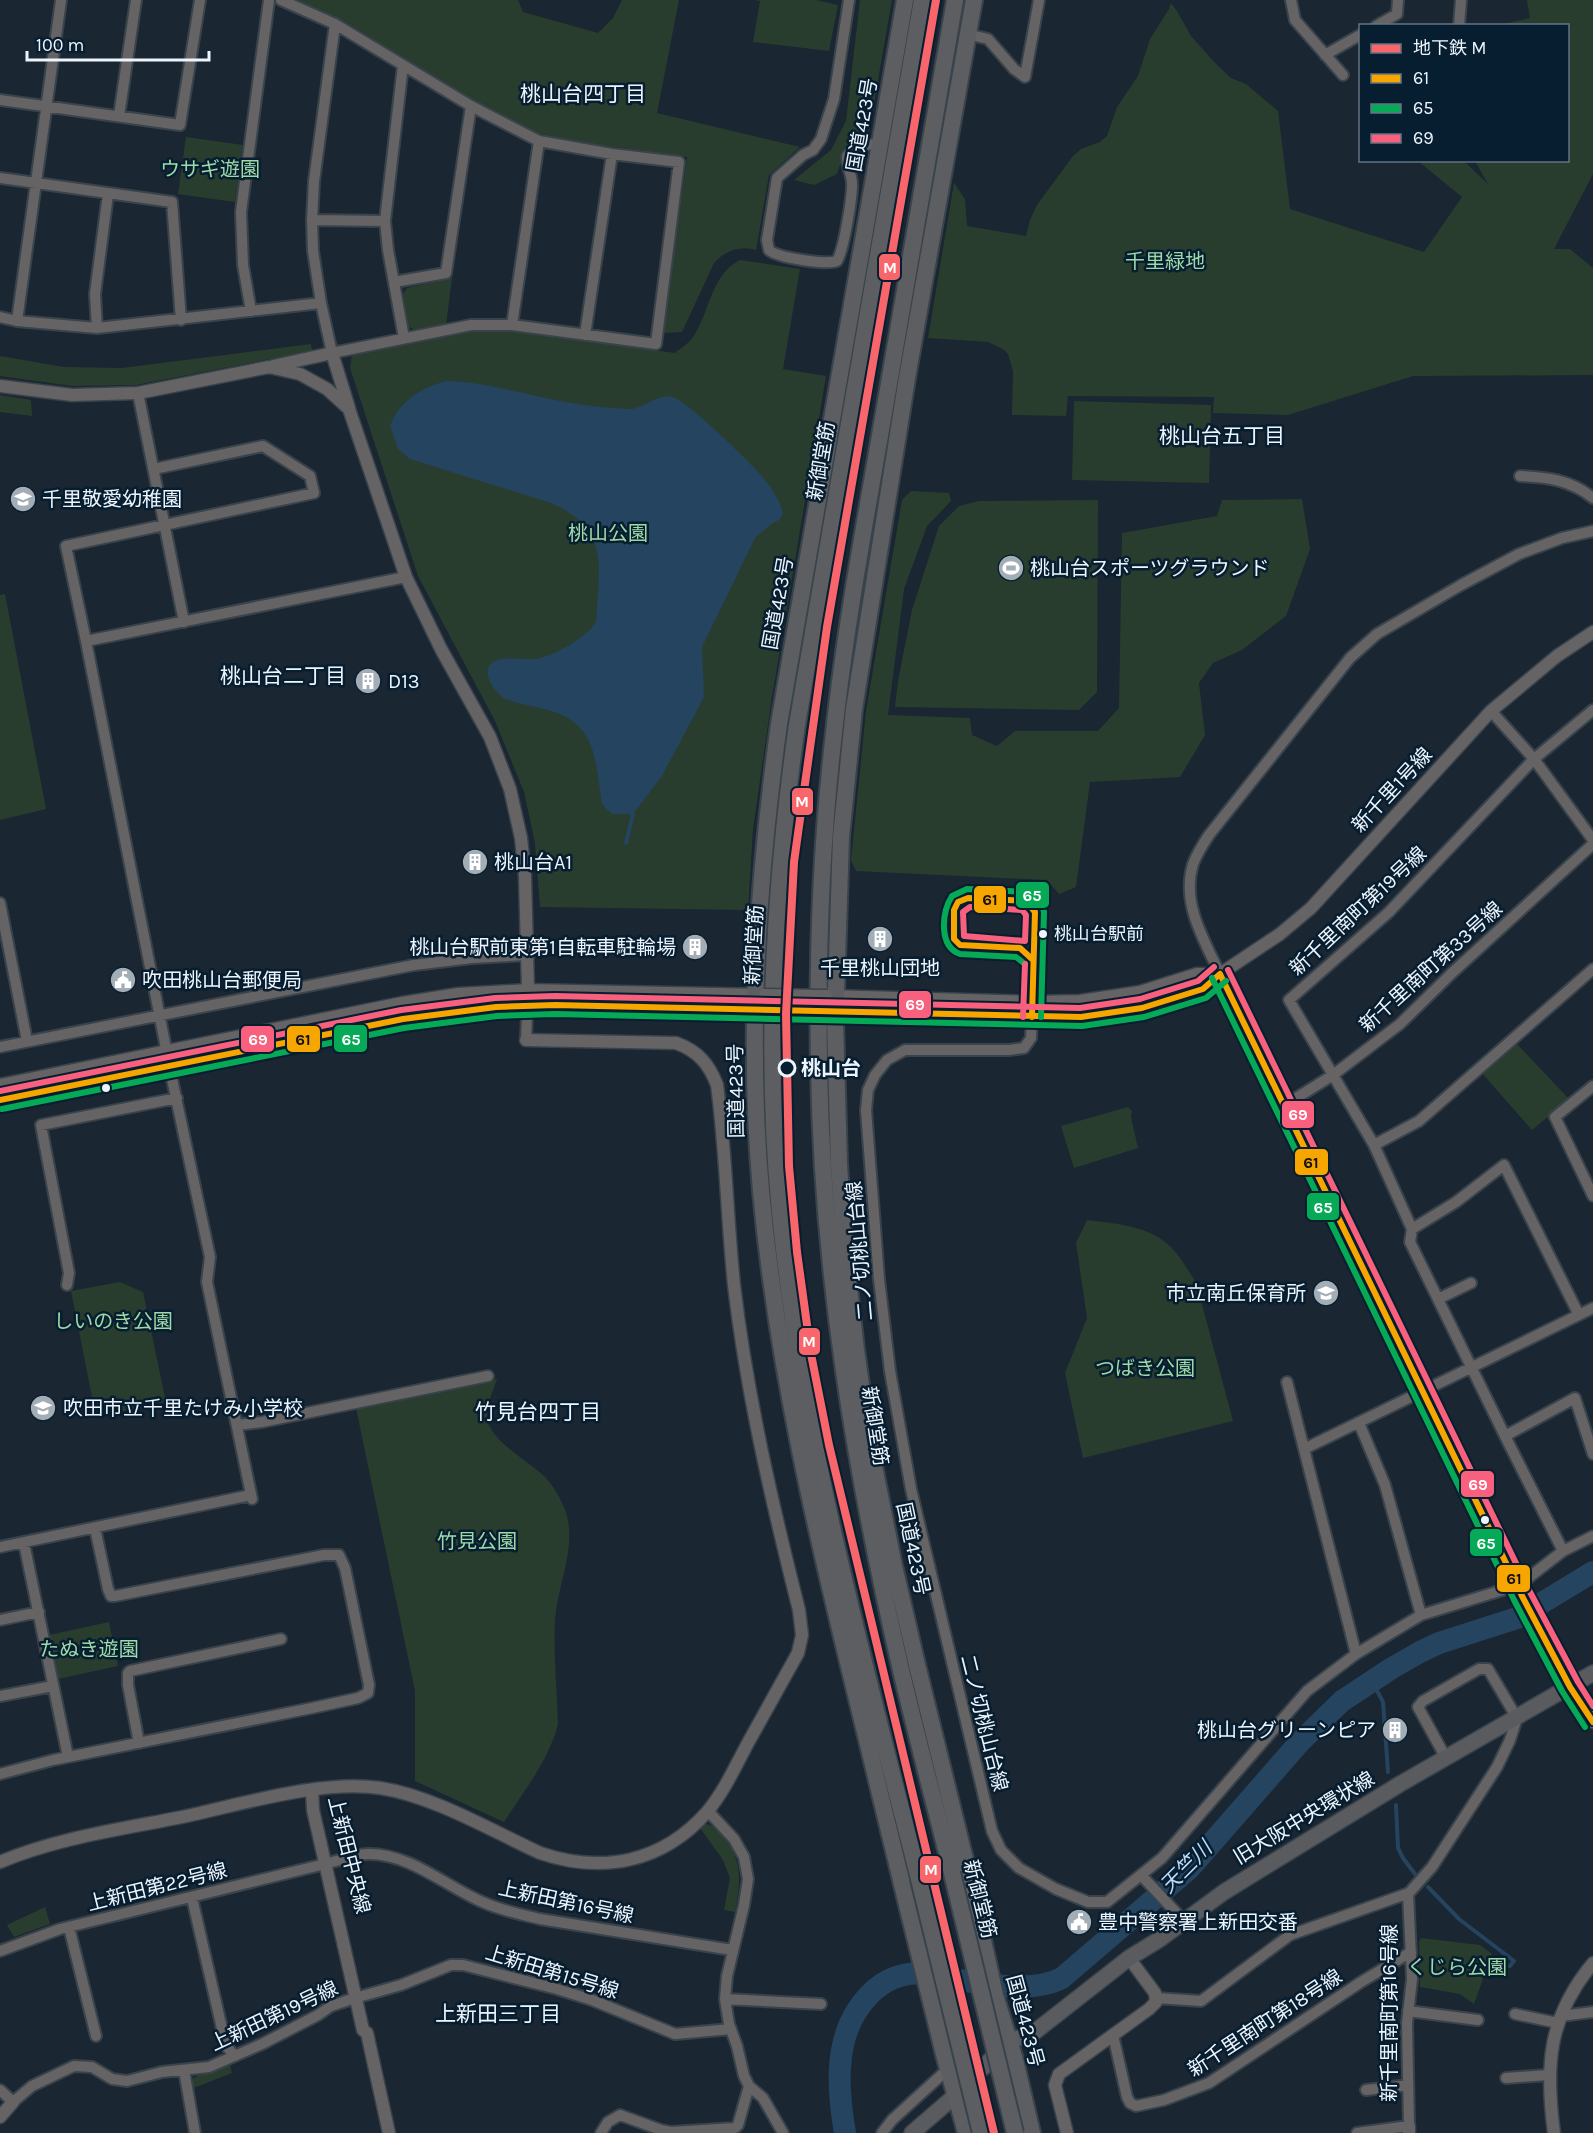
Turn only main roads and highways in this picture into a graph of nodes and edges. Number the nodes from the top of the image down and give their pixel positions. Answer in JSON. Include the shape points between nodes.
{"nodes":[{"id":1,"x":905,"y":0,"type":"edge"},
{"id":2,"x":922,"y":0,"type":"edge"},
{"id":3,"x":955,"y":0,"type":"edge"},
{"id":4,"x":974,"y":0,"type":"edge"},
{"id":5,"x":881,"y":235,"type":"junction"},
{"id":6,"x":914,"y":240,"type":"junction"},
{"id":7,"x":841,"y":369,"type":"junction"},
{"id":8,"x":907,"y":378,"type":"junction"},
{"id":9,"x":894,"y":1566,"type":"junction"},
{"id":10,"x":828,"y":1583,"type":"junction"},
{"id":11,"x":901,"y":1669,"type":"junction"},
{"id":12,"x":1593,"y":1673,"type":"edge"},
{"id":13,"x":868,"y":1679,"type":"junction"},
{"id":14,"x":1009,"y":2041,"type":"junction"},
{"id":15,"x":956,"y":2095,"type":"junction"},
{"id":16,"x":912,"y":2133,"type":"edge"},
{"id":17,"x":966,"y":2133,"type":"edge"},
{"id":18,"x":981,"y":2133,"type":"edge"},
{"id":19,"x":1015,"y":2133,"type":"edge"},
{"id":20,"x":1032,"y":2133,"type":"edge"}],
"edges":[{"from":1,"to":7,"type":"highway","name":"国道423号"},
{"from":2,"to":5,"type":"highway","name":"新御堂筋"},
{"from":3,"to":6,"type":"highway","name":"新御堂筋"},
{"from":4,"to":8,"type":"highway","name":"国道423号"},
{"from":5,"to":7,"type":"highway"},
{"from":5,"to":13,"type":"highway","name":"新御堂筋","via":[[790,777],[778,895],[772,1050],[780,1209],[798,1356],[814,1447]]},
{"from":6,"to":8,"type":"highway"},
{"from":6,"to":11,"type":"highway","name":"新御堂筋","via":[[857,568],[834,732],[824,831],[819,964],[822,1155],[831,1263],[855,1443]]},
{"from":7,"to":10,"type":"highway","name":"国道423号","via":[[772,778],[761,883],[757,1120],[763,1210],[782,1357]]},
{"from":8,"to":9,"type":"highway","name":"国道423号","via":[[850,741],[830,1004],[845,1251],[869,1441]]},
{"from":9,"to":11,"type":"highway"},
{"from":9,"to":14,"type":"highway","name":"国道423号"},
{"from":10,"to":13,"type":"highway"},
{"from":10,"to":15,"type":"highway","name":"国道423号"},
{"from":11,"to":19,"type":"highway","name":"新御堂筋","bridge":true},
{"from":12,"to":14,"type":"main road","name":"旧大阪中央環状線","via":[[1224,1892],[1129,1958],[1032,2034]]},
{"from":13,"to":18,"type":"highway","name":"新御堂筋","bridge":true},
{"from":14,"to":15,"type":"main road","name":"旧大阪中央環状線"},
{"from":14,"to":20,"type":"highway","name":"国道423号"},
{"from":15,"to":16,"type":"main road","name":"旧大阪中央環状線"},
{"from":15,"to":17,"type":"highway","name":"国道423号"}]}
